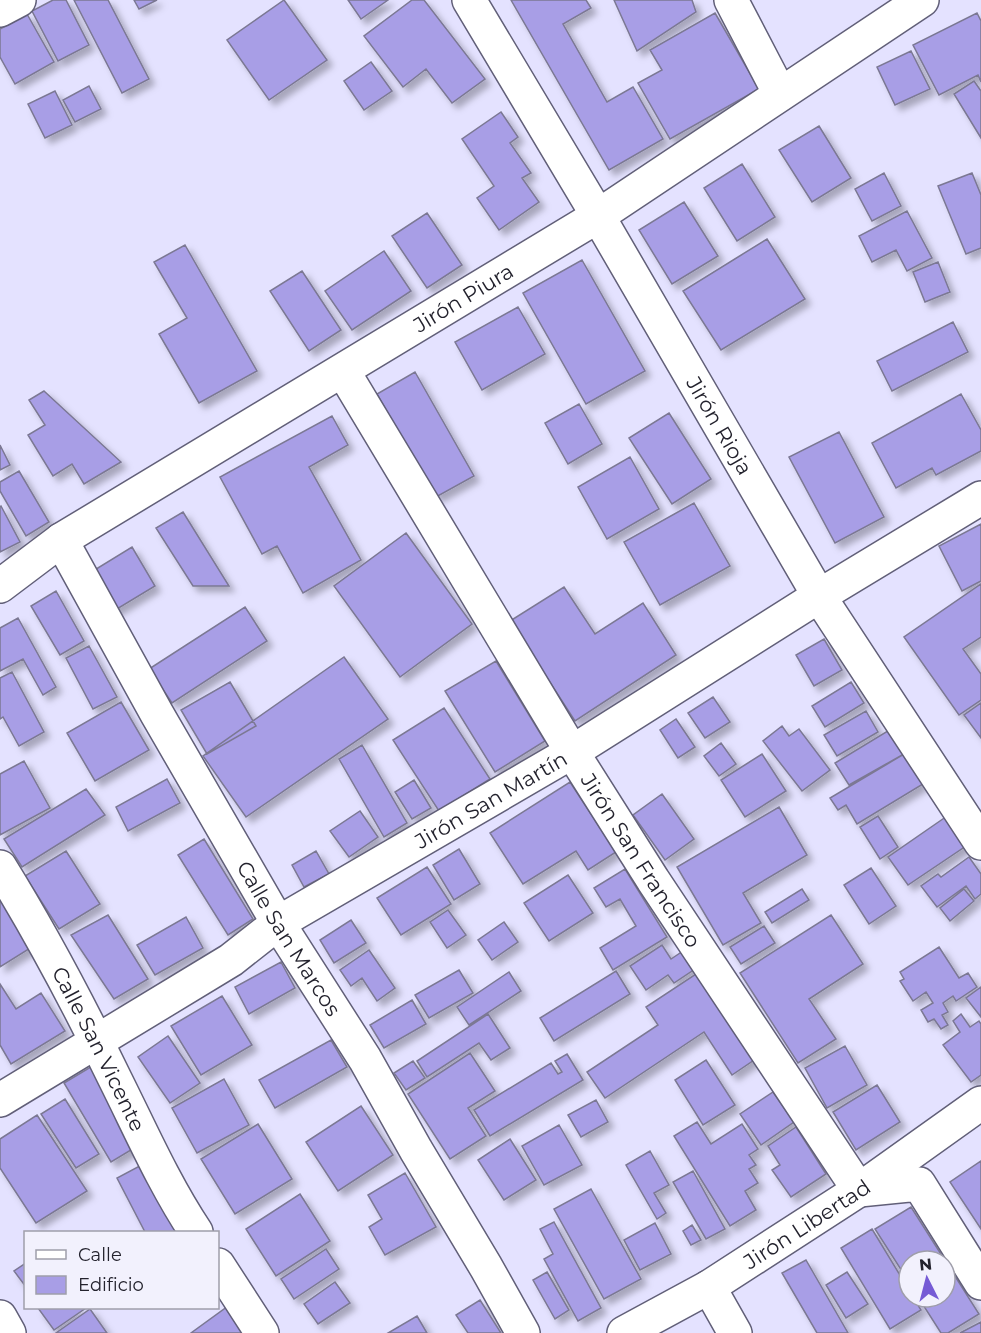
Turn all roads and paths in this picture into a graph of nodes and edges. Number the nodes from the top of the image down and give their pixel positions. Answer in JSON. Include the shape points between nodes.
{"nodes":[{"id":1,"x":19,"y":0,"type":"edge"},
{"id":2,"x":469,"y":0,"type":"edge"},
{"id":3,"x":731,"y":0,"type":"edge"},
{"id":4,"x":922,"y":0,"type":"edge"},
{"id":5,"x":0,"y":10,"type":"edge"},
{"id":6,"x":780,"y":94,"type":"junction"},
{"id":7,"x":598,"y":216,"type":"junction"},
{"id":8,"x":343,"y":371,"type":"junction"},
{"id":9,"x":981,"y":498,"type":"edge"},
{"id":10,"x":61,"y":540,"type":"junction"},
{"id":11,"x":0,"y":586,"type":"edge"},
{"id":12,"x":819,"y":596,"type":"junction"},
{"id":13,"x":572,"y":752,"type":"junction"},
{"id":14,"x":981,"y":843,"type":"edge"},
{"id":15,"x":0,"y":867,"type":"edge"},
{"id":16,"x":278,"y":923,"type":"junction"},
{"id":17,"x":96,"y":1041,"type":"junction"},
{"id":18,"x":0,"y":1100,"type":"edge"},
{"id":19,"x":981,"y":1103,"type":"edge"},
{"id":20,"x":859,"y":1190,"type":"junction"},
{"id":21,"x":195,"y":1231,"type":"edge"},
{"id":22,"x":219,"y":1267,"type":"edge"},
{"id":23,"x":981,"y":1283,"type":"edge"},
{"id":24,"x":710,"y":1287,"type":"junction"},
{"id":25,"x":0,"y":1317,"type":"edge"},
{"id":26,"x":9,"y":1333,"type":"edge"},
{"id":27,"x":262,"y":1333,"type":"edge"},
{"id":28,"x":523,"y":1333,"type":"edge"},
{"id":29,"x":624,"y":1333,"type":"edge"},
{"id":30,"x":735,"y":1333,"type":"edge"}],
"edges":[{"from":1,"to":5,"type":"street"},
{"from":2,"to":7,"type":"street","name":"Jirón Rioja"},
{"from":3,"to":6,"type":"street"},
{"from":4,"to":6,"type":"street","name":"Jirón Piura"},
{"from":6,"to":7,"type":"street","name":"Jirón Piura"},
{"from":7,"to":8,"type":"street","name":"Jirón Piura"},
{"from":7,"to":12,"type":"street","name":"Jirón Rioja"},
{"from":8,"to":10,"type":"street","name":"Jirón Piura"},
{"from":8,"to":13,"type":"street","name":"Jirón San Francisco"},
{"from":9,"to":12,"type":"street","name":"Jirón San Martín"},
{"from":10,"to":11,"type":"street","name":"Jirón Piura"},
{"from":10,"to":16,"type":"street","name":"Calle San Marcos"},
{"from":12,"to":13,"type":"street","name":"Jirón San Martín"},
{"from":12,"to":14,"type":"street","name":"Jirón Rioja"},
{"from":13,"to":16,"type":"street","name":"Jirón San Martín"},
{"from":13,"to":20,"type":"street","name":"Jirón San Francisco"},
{"from":15,"to":17,"type":"street","name":"Calle San Vicente"},
{"from":16,"to":17,"type":"street","name":"Jirón San Martín","via":[[231,960]]},
{"from":16,"to":28,"type":"street","name":"Calle San Marcos","via":[[365,1059]]},
{"from":17,"to":18,"type":"street","name":"Jirón San Martín"},
{"from":17,"to":21,"type":"street","name":"Calle San Vicente","via":[[176,1202]]},
{"from":19,"to":20,"type":"street","name":"Jirón Libertad"},
{"from":20,"to":23,"type":"street","via":[[919,1184]]},
{"from":20,"to":24,"type":"street","name":"Jirón Libertad"},
{"from":22,"to":27,"type":"street"},
{"from":24,"to":29,"type":"street","name":"Jirón Libertad"},
{"from":24,"to":30,"type":"street"},
{"from":25,"to":26,"type":"street"}]}
